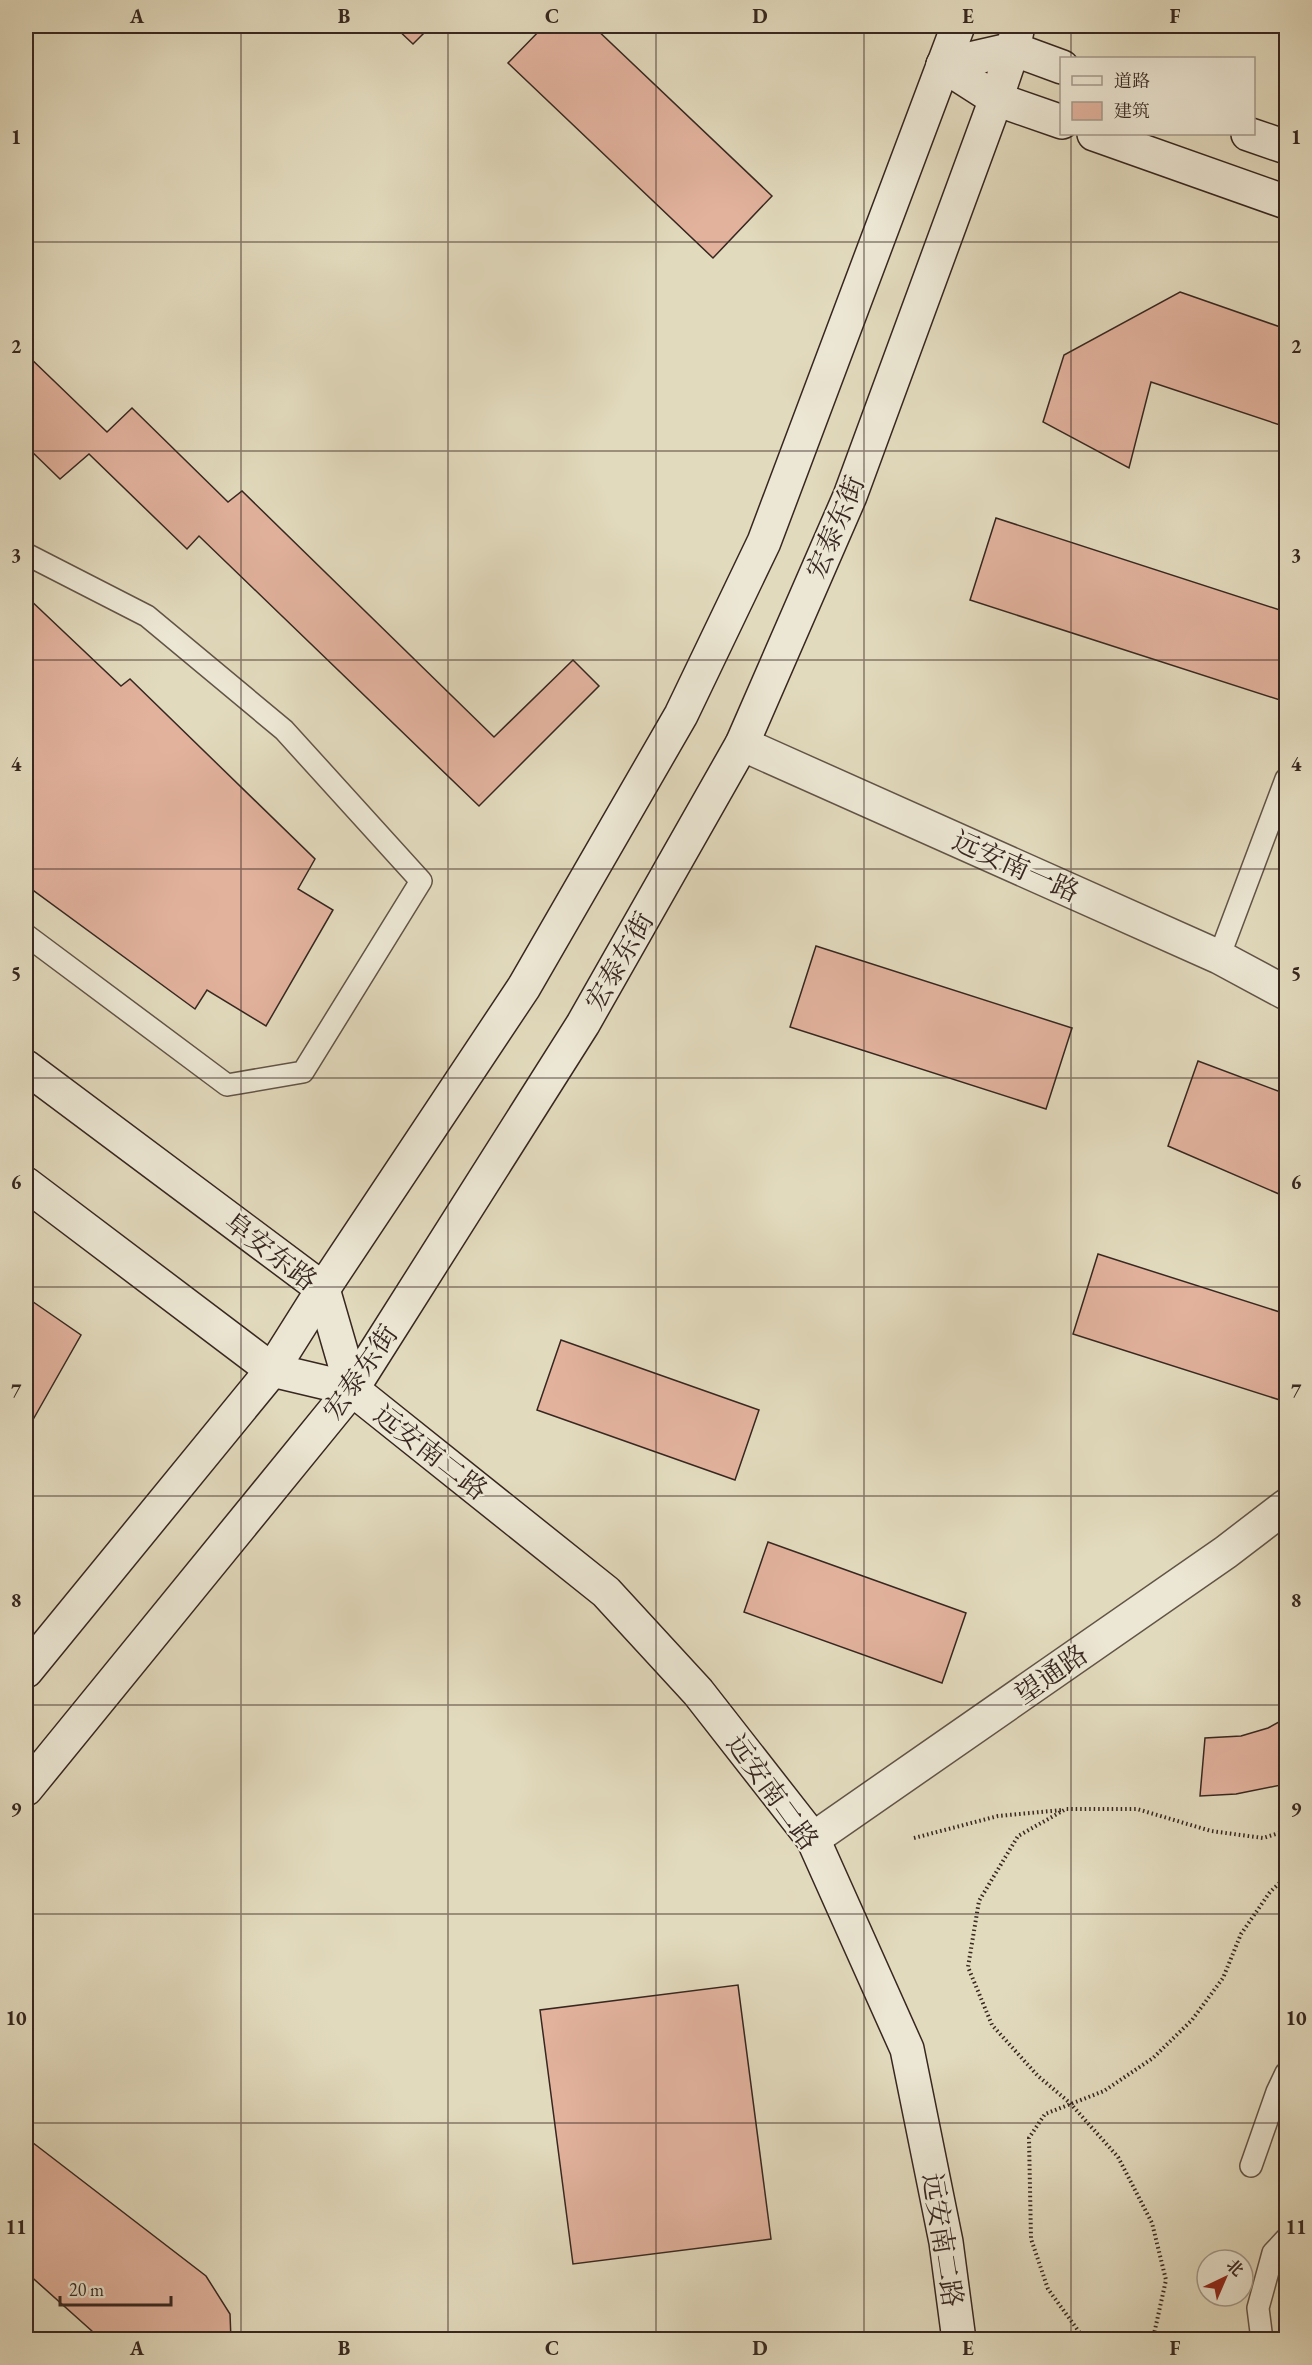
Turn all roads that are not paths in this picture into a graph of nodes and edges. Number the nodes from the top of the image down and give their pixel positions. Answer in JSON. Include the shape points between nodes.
{"nodes":[{"id":1,"x":958,"y":26,"type":"edge"},
{"id":2,"x":1016,"y":38,"type":"edge"},
{"id":3,"x":943,"y":65,"type":"junction"},
{"id":4,"x":1060,"y":66,"type":"edge"},
{"id":5,"x":996,"y":99,"type":"junction"},
{"id":6,"x":1060,"y":121,"type":"edge"},
{"id":7,"x":1097,"y":135,"type":"edge"},
{"id":8,"x":1251,"y":135,"type":"edge"},
{"id":9,"x":1287,"y":147,"type":"edge"},
{"id":10,"x":1287,"y":202,"type":"edge"},
{"id":11,"x":26,"y":554,"type":"edge"},
{"id":12,"x":742,"y":744,"type":"junction"},
{"id":13,"x":1287,"y":779,"type":"edge"},
{"id":14,"x":26,"y":935,"type":"edge"},
{"id":15,"x":1219,"y":957,"type":"junction"},
{"id":16,"x":1287,"y":993,"type":"edge"},
{"id":17,"x":26,"y":1067,"type":"edge"},
{"id":18,"x":26,"y":1184,"type":"edge"},
{"id":19,"x":323,"y":1290,"type":"junction"},
{"id":20,"x":272,"y":1370,"type":"junction"},
{"id":21,"x":352,"y":1389,"type":"junction"},
{"id":22,"x":1287,"y":1506,"type":"edge"},
{"id":23,"x":26,"y":1671,"type":"edge"},
{"id":24,"x":26,"y":1789,"type":"edge"},
{"id":25,"x":813,"y":1839,"type":"junction"},
{"id":26,"x":1287,"y":2073,"type":"edge"},
{"id":27,"x":1251,"y":2166,"type":"dead end"},
{"id":28,"x":1287,"y":2239,"type":"edge"},
{"id":29,"x":959,"y":2340,"type":"edge"},
{"id":30,"x":1262,"y":2340,"type":"edge"}],
"edges":[{"from":1,"to":3,"type":"street"},
{"from":2,"to":3,"type":"street"},
{"from":2,"to":4,"type":"street"},
{"from":2,"to":5,"type":"street","name":"宏泰东街"},
{"from":3,"to":5,"type":"street"},
{"from":3,"to":19,"type":"street","via":[[764,542],[681,715],[524,987]]},
{"from":5,"to":6,"type":"street"},
{"from":5,"to":12,"type":"street","name":"宏泰东街","via":[[850,496]]},
{"from":7,"to":10,"type":"street"},
{"from":8,"to":9,"type":"street"},
{"from":11,"to":14,"type":"lane","via":[[147,616],[284,730],[421,881],[303,1072],[227,1085]]},
{"from":12,"to":15,"type":"street","name":"远安南一路"},
{"from":12,"to":21,"type":"street","name":"宏泰东街","via":[[583,1024]]},
{"from":13,"to":15,"type":"lane"},
{"from":15,"to":16,"type":"street","name":"远安南一路"},
{"from":17,"to":19,"type":"street","name":"阜安东路"},
{"from":18,"to":20,"type":"street"},
{"from":19,"to":20,"type":"street"},
{"from":19,"to":21,"type":"street","name":"阜安东路"},
{"from":20,"to":21,"type":"street"},
{"from":20,"to":23,"type":"street"},
{"from":21,"to":24,"type":"street","name":"宏泰东街"},
{"from":21,"to":25,"type":"street","name":"远安南二路","via":[[606,1592],[698,1692]]},
{"from":22,"to":25,"type":"street","name":"望通路"},
{"from":25,"to":29,"type":"street","name":"远安南二路","via":[[907,2049],[946,2242]]},
{"from":26,"to":27,"type":"lane"},
{"from":28,"to":30,"type":"lane","via":[[1273,2253],[1258,2308]]}]}
